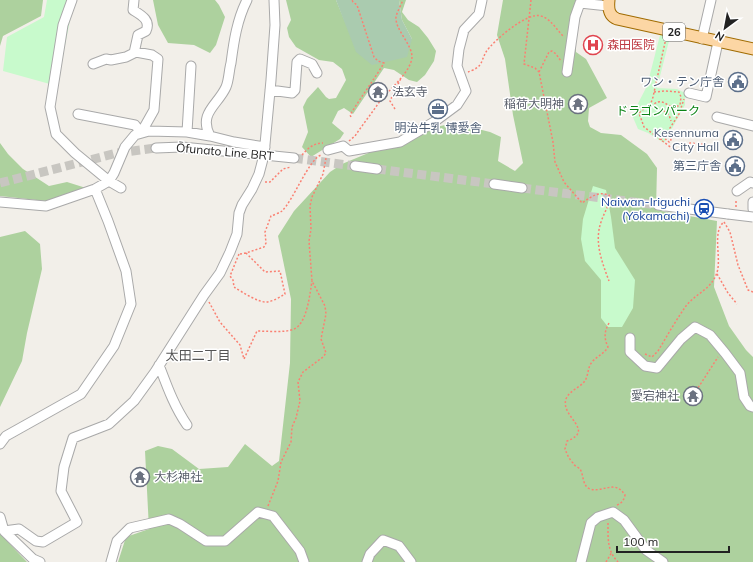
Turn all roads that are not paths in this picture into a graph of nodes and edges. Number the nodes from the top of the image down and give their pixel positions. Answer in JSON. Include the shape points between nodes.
{"nodes":[{"id":1,"x":72,"y":0,"type":"edge"},
{"id":2,"x":134,"y":0,"type":"edge"},
{"id":3,"x":247,"y":0,"type":"edge"},
{"id":4,"x":274,"y":0,"type":"edge"},
{"id":5,"x":482,"y":0,"type":"edge"},
{"id":6,"x":711,"y":0,"type":"edge"},
{"id":7,"x":609,"y":3,"type":"edge"},
{"id":8,"x":702,"y":39,"type":"junction"},
{"id":9,"x":718,"y":42,"type":"junction"},
{"id":10,"x":753,"y":50,"type":"edge"},
{"id":11,"x":134,"y":53,"type":"junction"},
{"id":12,"x":93,"y":64,"type":"dead end"},
{"id":13,"x":191,"y":66,"type":"dead end"},
{"id":14,"x":567,"y":72,"type":"road end"},
{"id":15,"x":318,"y":73,"type":"dead end"},
{"id":16,"x":270,"y":90,"type":"junction"},
{"id":17,"x":689,"y":93,"type":"road end"},
{"id":18,"x":78,"y":114,"type":"dead end"},
{"id":19,"x":717,"y":117,"type":"dead end"},
{"id":20,"x":753,"y":126,"type":"edge"},
{"id":21,"x":186,"y":132,"type":"junction"},
{"id":22,"x":141,"y":133,"type":"junction"},
{"id":23,"x":210,"y":136,"type":"junction"},
{"id":24,"x":156,"y":148,"type":"tunnel mouth"},
{"id":25,"x":264,"y":151,"type":"junction"},
{"id":26,"x":327,"y":152,"type":"road end"},
{"id":27,"x":294,"y":158,"type":"tunnel mouth"},
{"id":28,"x":355,"y":166,"type":"tunnel mouth"},
{"id":29,"x":377,"y":169,"type":"tunnel mouth"},
{"id":30,"x":109,"y":181,"type":"junction"},
{"id":31,"x":753,"y":183,"type":"edge"},
{"id":32,"x":494,"y":184,"type":"tunnel mouth"},
{"id":33,"x":121,"y":188,"type":"dead end"},
{"id":34,"x":522,"y":188,"type":"tunnel mouth"},
{"id":35,"x":95,"y":189,"type":"junction"},
{"id":36,"x":737,"y":191,"type":"road end"},
{"id":37,"x":0,"y":202,"type":"edge"},
{"id":38,"x":753,"y":202,"type":"edge"},
{"id":39,"x":658,"y":205,"type":"tunnel mouth"},
{"id":40,"x":753,"y":209,"type":"edge"},
{"id":41,"x":753,"y":217,"type":"edge"},
{"id":42,"x":630,"y":340,"type":"road end"},
{"id":43,"x":159,"y":365,"type":"junction"},
{"id":44,"x":753,"y":407,"type":"edge"},
{"id":45,"x":187,"y":424,"type":"dead end"},
{"id":46,"x":0,"y":444,"type":"edge"},
{"id":47,"x":0,"y":517,"type":"edge"},
{"id":48,"x":4,"y":531,"type":"junction"},
{"id":49,"x":40,"y":562,"type":"edge"},
{"id":50,"x":111,"y":562,"type":"edge"},
{"id":51,"x":304,"y":562,"type":"edge"},
{"id":52,"x":367,"y":562,"type":"edge"},
{"id":53,"x":411,"y":562,"type":"edge"},
{"id":54,"x":581,"y":562,"type":"edge"},
{"id":55,"x":663,"y":562,"type":"edge"}],
"edges":[{"from":1,"to":30,"type":"street","via":[[64,25],[50,107],[56,134],[75,154]]},
{"from":2,"to":11,"type":"street","via":[[133,10],[144,16],[148,28],[138,35]]},
{"from":3,"to":23,"type":"street","via":[[235,33],[227,86],[206,118]]},
{"from":4,"to":16,"type":"street"},
{"from":5,"to":26,"type":"street","via":[[479,14],[464,30],[459,49],[457,66],[466,91],[457,105],[400,142],[349,151],[343,146]]},
{"from":6,"to":8,"type":"street"},
{"from":7,"to":8,"type":"main road","number":"26","via":[[613,18]]},
{"from":7,"to":14,"type":"street","via":[[580,3],[575,17]]},
{"from":8,"to":9,"type":"main road","number":"26"},
{"from":9,"to":10,"type":"main road","number":"26"},
{"from":9,"to":17,"type":"street","via":[[706,97]]},
{"from":11,"to":12,"type":"street"},
{"from":11,"to":22,"type":"street","via":[[152,55],[158,59],[154,110]]},
{"from":13,"to":21,"type":"street"},
{"from":15,"to":16,"type":"street","via":[[312,64],[300,59],[295,90],[292,93]]},
{"from":16,"to":25,"type":"street"},
{"from":18,"to":22,"type":"street","via":[[134,125]]},
{"from":19,"to":20,"type":"street"},
{"from":21,"to":22,"type":"street"},
{"from":21,"to":23,"type":"street"},
{"from":22,"to":30,"type":"street","via":[[135,135],[125,147]]},
{"from":23,"to":25,"type":"street"},
{"from":24,"to":25,"type":"street","name":"Ōfunato Line BRT"},
{"from":25,"to":27,"type":"street","name":"Ōfunato Line BRT"},
{"from":25,"to":43,"type":"street","via":[[259,174],[242,205],[235,253],[204,295]]},
{"from":28,"to":29,"type":"street"},
{"from":30,"to":33,"type":"street"},
{"from":30,"to":35,"type":"street"},
{"from":31,"to":36,"type":"street","via":[[750,182]]},
{"from":32,"to":34,"type":"street"},
{"from":35,"to":37,"type":"street","via":[[46,206]]},
{"from":35,"to":46,"type":"street","via":[[126,271],[131,304],[114,346],[81,394],[6,436]]},
{"from":38,"to":40,"type":"street"},
{"from":39,"to":41,"type":"street","bridge":true,"via":[[721,210]]},
{"from":42,"to":44,"type":"street","via":[[630,352],[645,366],[657,368],[681,339],[695,327],[710,336],[740,373],[744,397]]},
{"from":43,"to":45,"type":"street","via":[[176,408]]},
{"from":43,"to":48,"type":"street","via":[[134,401],[109,424],[73,438],[64,467],[61,491],[77,522],[43,542],[36,541],[19,529]]},
{"from":47,"to":48,"type":"street"},
{"from":48,"to":49,"type":"street","via":[[33,559]]},
{"from":50,"to":51,"type":"street","via":[[117,541],[130,528],[169,519],[206,541],[225,541],[258,512],[273,516],[300,551]]},
{"from":52,"to":53,"type":"street","via":[[370,554],[383,540],[399,546]]},
{"from":54,"to":55,"type":"street","via":[[590,523],[613,512],[624,520],[646,550]]}]}
